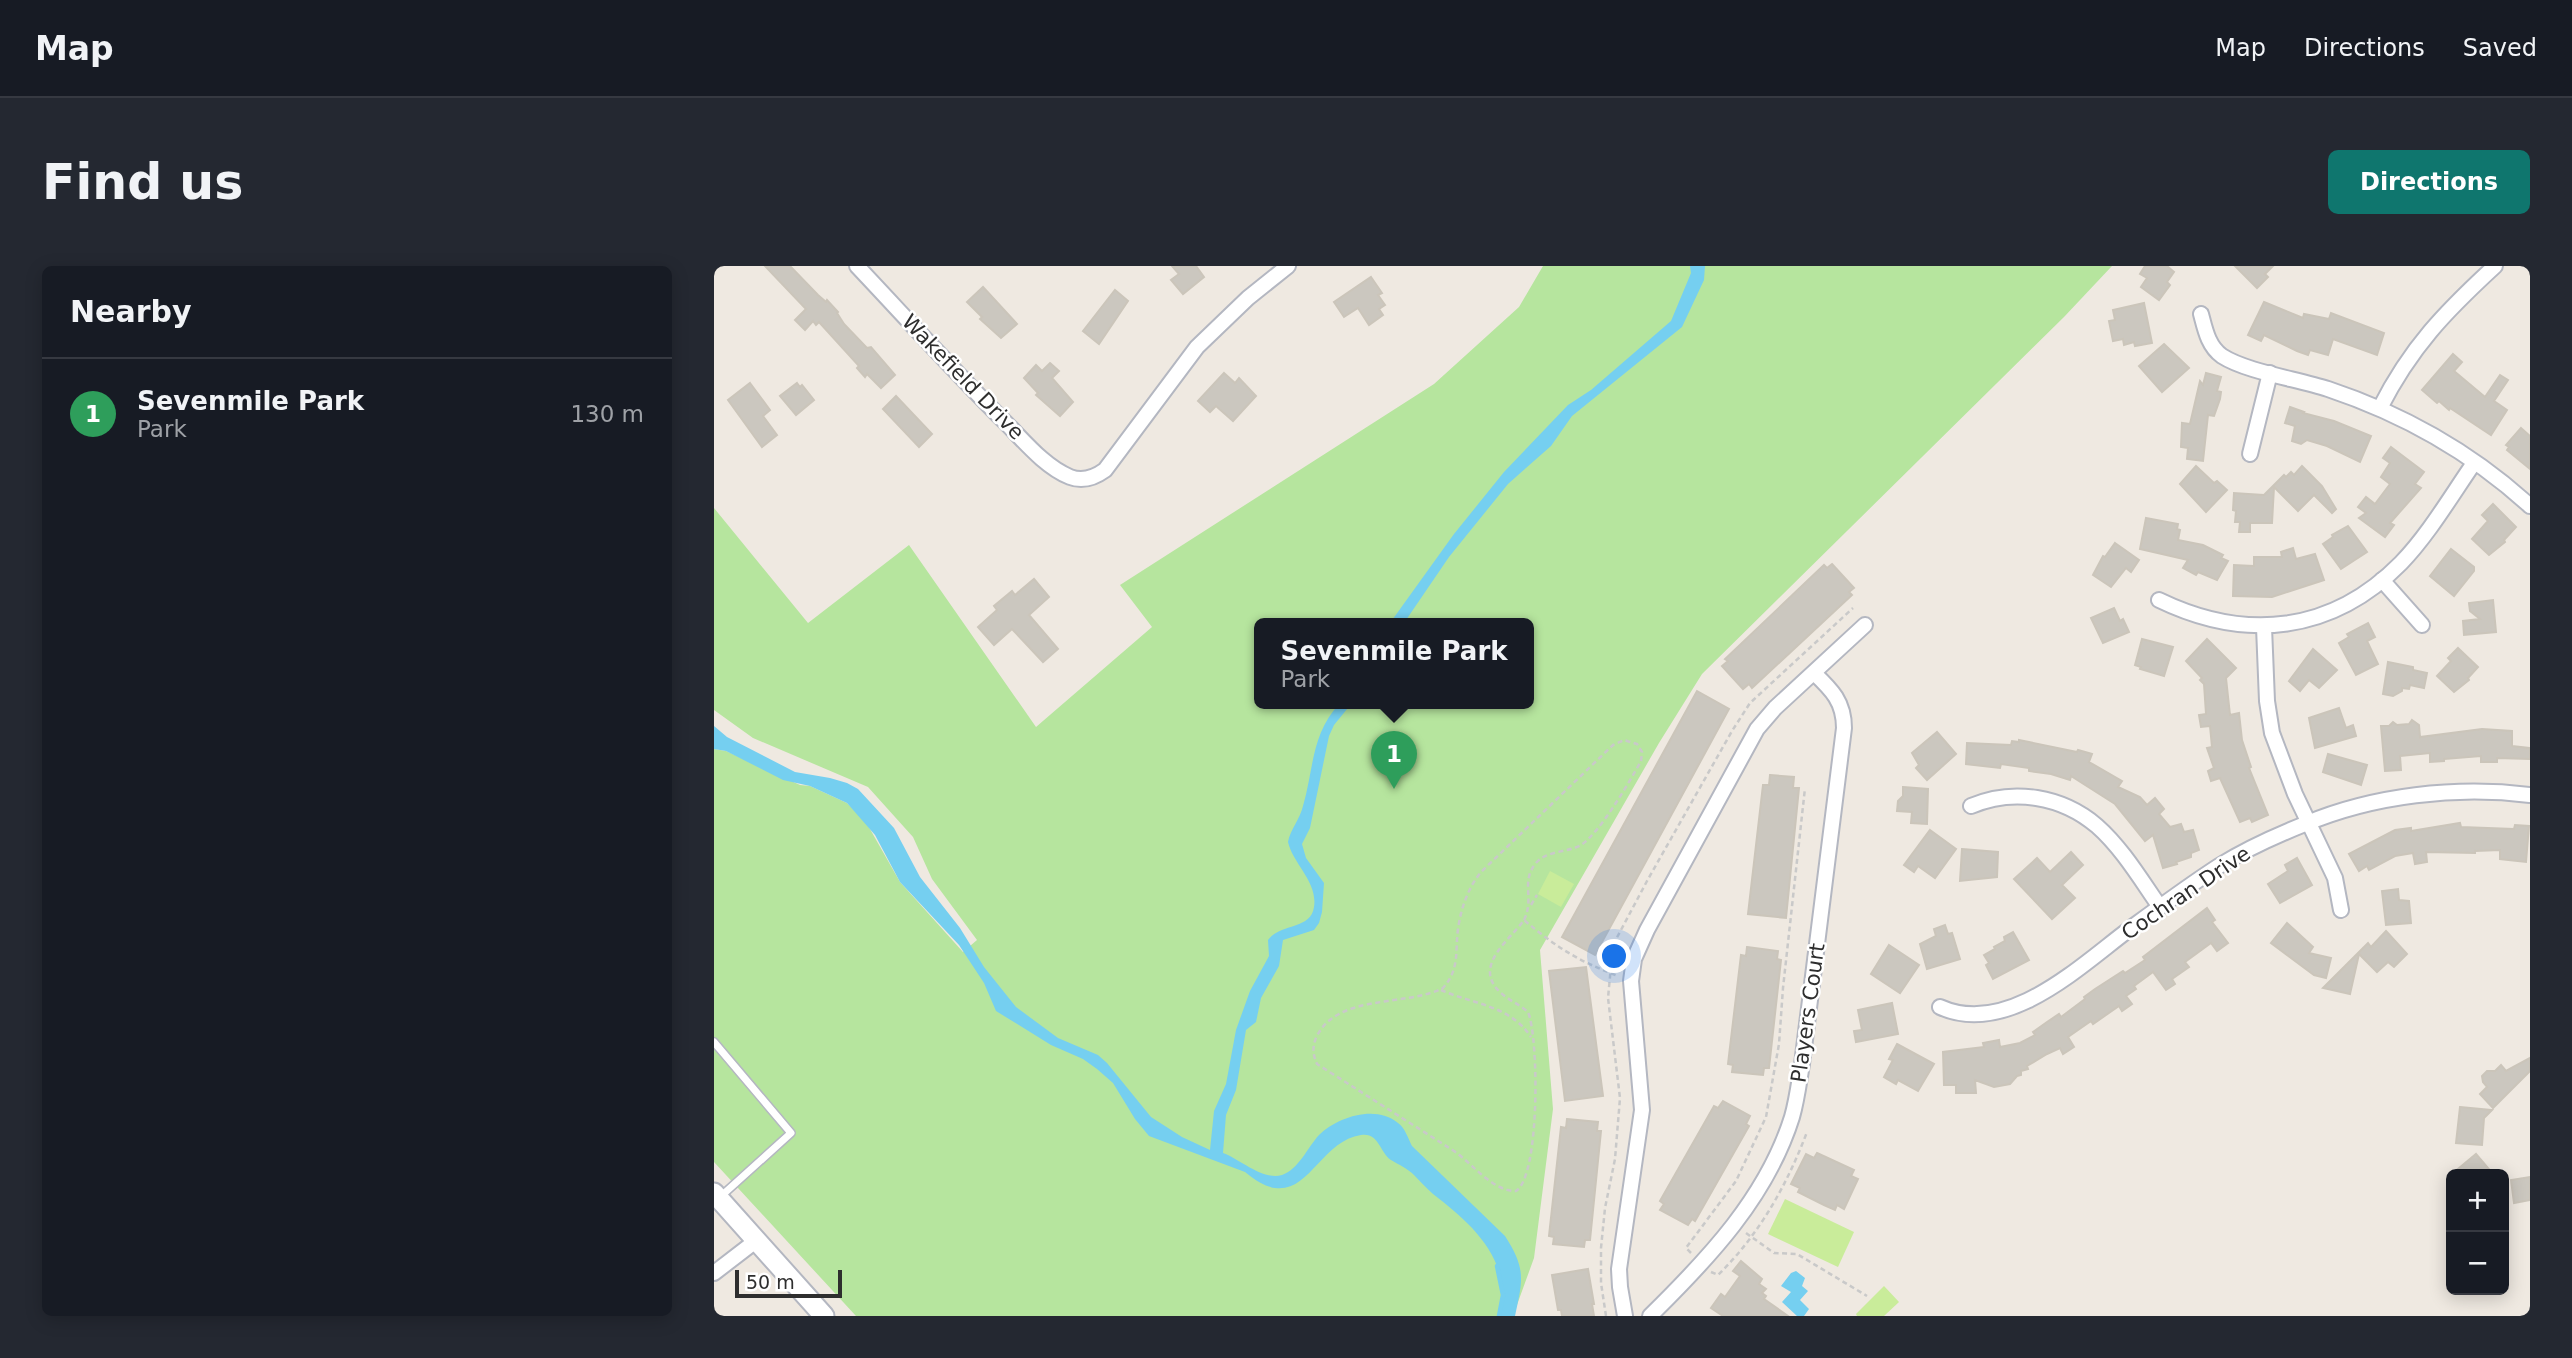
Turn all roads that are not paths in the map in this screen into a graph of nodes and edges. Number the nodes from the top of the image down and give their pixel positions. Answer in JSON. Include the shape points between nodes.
{"nodes":[{"id":1,"x":857,"y":266,"type":"edge"},
{"id":2,"x":1288,"y":266,"type":"edge"},
{"id":3,"x":2495,"y":266,"type":"edge"},
{"id":4,"x":2201,"y":314,"type":"dead end"},
{"id":5,"x":2270,"y":373,"type":"junction"},
{"id":6,"x":2379,"y":408,"type":"junction"},
{"id":7,"x":2250,"y":454,"type":"dead end"},
{"id":8,"x":2474,"y":463,"type":"junction"},
{"id":9,"x":2530,"y":506,"type":"edge"},
{"id":10,"x":2382,"y":580,"type":"junction"},
{"id":11,"x":2159,"y":600,"type":"dead end"},
{"id":12,"x":1865,"y":625,"type":"dead end"},
{"id":13,"x":2422,"y":625,"type":"dead end"},
{"id":14,"x":2264,"y":627,"type":"junction"},
{"id":15,"x":1814,"y":673,"type":"junction"},
{"id":16,"x":2530,"y":795,"type":"edge"},
{"id":17,"x":1971,"y":806,"type":"dead end"},
{"id":18,"x":2308,"y":822,"type":"junction"},
{"id":19,"x":2160,"y":907,"type":"junction"},
{"id":20,"x":2340,"y":910,"type":"dead end"},
{"id":21,"x":1940,"y":1007,"type":"dead end"},
{"id":22,"x":714,"y":1042,"type":"edge"},
{"id":23,"x":716,"y":1195,"type":"edge"},
{"id":24,"x":757,"y":1240,"type":"junction"},
{"id":25,"x":714,"y":1273,"type":"edge"},
{"id":26,"x":824,"y":1316,"type":"edge"},
{"id":27,"x":1625,"y":1316,"type":"edge"},
{"id":28,"x":1650,"y":1316,"type":"edge"}],
"edges":[{"from":1,"to":2,"type":"street","name":"Wakefield Drive","via":[[1023,440],[1058,471],[1077,479],[1105,470],[1203,340]]},
{"from":3,"to":6,"type":"street","via":[[2424,337]]},
{"from":4,"to":5,"type":"street","via":[[2217,352]]},
{"from":5,"to":6,"type":"street"},
{"from":5,"to":7,"type":"street"},
{"from":6,"to":8,"type":"street"},
{"from":8,"to":9,"type":"street"},
{"from":8,"to":10,"type":"street","via":[[2414,548]]},
{"from":10,"to":13,"type":"street"},
{"from":10,"to":14,"type":"street","via":[[2329,613]]},
{"from":11,"to":14,"type":"street","via":[[2211,620]]},
{"from":12,"to":15,"type":"street"},
{"from":14,"to":18,"type":"street","via":[[2270,722]]},
{"from":15,"to":27,"type":"street","via":[[1766,716],[1750,741],[1634,959],[1631,981],[1642,1110],[1619,1269]]},
{"from":15,"to":28,"type":"street","name":"Players Court","via":[[1840,701],[1844,728],[1792,1116],[1763,1180],[1734,1225]]},
{"from":16,"to":18,"type":"street","name":"Cochran Drive","via":[[2472,792],[2411,797]]},
{"from":17,"to":19,"type":"street","via":[[1995,798],[2021,797],[2072,810],[2105,834]]},
{"from":18,"to":19,"type":"street","name":"Cochran Drive","via":[[2242,853]]},
{"from":18,"to":20,"type":"street","via":[[2336,881]]},
{"from":19,"to":21,"type":"street","name":"Cochran Drive","via":[[2024,1002],[1978,1016]]},
{"from":22,"to":23,"type":"lane","via":[[792,1133]]},
{"from":23,"to":24,"type":"main road"},
{"from":24,"to":25,"type":"street"},
{"from":24,"to":26,"type":"main road"}]}
